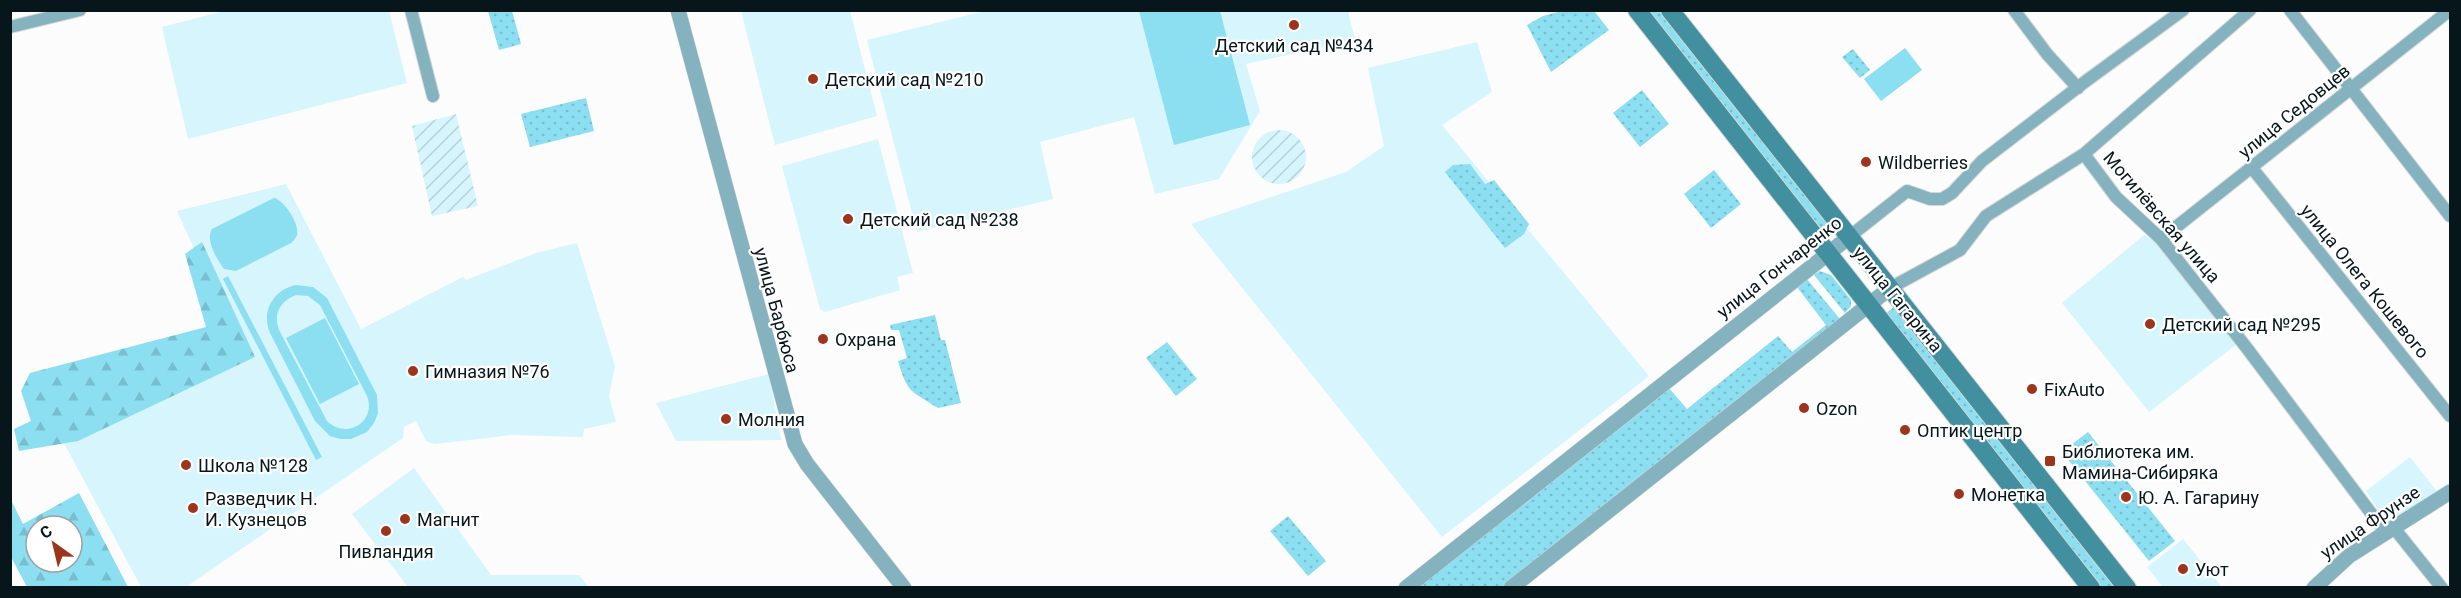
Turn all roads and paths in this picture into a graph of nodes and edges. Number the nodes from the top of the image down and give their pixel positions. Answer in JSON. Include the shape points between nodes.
{"nodes":[{"id":1,"x":80,"y":10,"type":"edge"},
{"id":2,"x":411,"y":10,"type":"edge"},
{"id":3,"x":678,"y":10,"type":"edge"},
{"id":4,"x":1637,"y":10,"type":"edge"},
{"id":5,"x":1670,"y":10,"type":"edge"},
{"id":6,"x":2014,"y":10,"type":"edge"},
{"id":7,"x":2183,"y":10,"type":"edge"},
{"id":8,"x":2250,"y":10,"type":"edge"},
{"id":9,"x":2290,"y":10,"type":"edge"},
{"id":10,"x":2450,"y":10,"type":"edge"},
{"id":11,"x":10,"y":27,"type":"edge"},
{"id":12,"x":2078,"y":87,"type":"junction"},
{"id":13,"x":2351,"y":90,"type":"junction"},
{"id":14,"x":433,"y":96,"type":"dead end"},
{"id":15,"x":2084,"y":154,"type":"junction"},
{"id":16,"x":2252,"y":168,"type":"junction"},
{"id":17,"x":2451,"y":216,"type":"edge"},
{"id":18,"x":1849,"y":237,"type":"junction"},
{"id":19,"x":2161,"y":239,"type":"junction"},
{"id":20,"x":1828,"y":254,"type":"junction"},
{"id":21,"x":1890,"y":288,"type":"junction"},
{"id":22,"x":1868,"y":305,"type":"junction"},
{"id":23,"x":2451,"y":416,"type":"edge"},
{"id":24,"x":2451,"y":492,"type":"edge"},
{"id":25,"x":2390,"y":531,"type":"junction"},
{"id":26,"x":904,"y":588,"type":"edge"},
{"id":27,"x":1406,"y":588,"type":"edge"},
{"id":28,"x":1511,"y":588,"type":"edge"},
{"id":29,"x":2091,"y":588,"type":"edge"},
{"id":30,"x":2127,"y":588,"type":"edge"},
{"id":31,"x":2314,"y":588,"type":"edge"},
{"id":32,"x":2442,"y":588,"type":"edge"}],
"edges":[{"from":1,"to":11,"type":"street"},
{"from":2,"to":14,"type":"street"},
{"from":3,"to":26,"type":"street","name":"улица Барбюса","via":[[795,444]]},
{"from":4,"to":20,"type":"main road","name":"улица Гагарина"},
{"from":5,"to":18,"type":"main road","name":"улица Гагарина"},
{"from":6,"to":12,"type":"street"},
{"from":7,"to":12,"type":"street","name":"улица Гончаренко"},
{"from":8,"to":15,"type":"street"},
{"from":9,"to":13,"type":"street"},
{"from":10,"to":13,"type":"street","name":"улица Седовцев"},
{"from":12,"to":18,"type":"street","name":"улица Гончаренко","via":[[1982,161],[1952,193],[1930,200],[1907,191]]},
{"from":13,"to":16,"type":"street","name":"улица Седовцев"},
{"from":13,"to":17,"type":"street"},
{"from":15,"to":19,"type":"street","name":"Могилёвская улица","via":[[2116,197]]},
{"from":15,"to":21,"type":"street","via":[[1986,216],[1960,250]]},
{"from":16,"to":19,"type":"street","name":"улица Седовцев"},
{"from":16,"to":23,"type":"street","name":"улица Олега Кошевого"},
{"from":18,"to":20,"type":"street","name":"улица Гончаренко"},
{"from":18,"to":21,"type":"main road","name":"улица Гагарина"},
{"from":19,"to":25,"type":"street","name":"Могилёвская улица"},
{"from":20,"to":22,"type":"main road","name":"улица Гагарина"},
{"from":20,"to":27,"type":"street","name":"улица Гончаренко"},
{"from":21,"to":22,"type":"street"},
{"from":21,"to":30,"type":"main road","name":"улица Гагарина"},
{"from":22,"to":28,"type":"street"},
{"from":22,"to":29,"type":"main road","name":"улица Гагарина"},
{"from":24,"to":25,"type":"street","name":"улица Фрунзе"},
{"from":25,"to":31,"type":"street","name":"улица Фрунзе","via":[[2349,556]]},
{"from":25,"to":32,"type":"street","name":"Могилёвская улица"}]}
